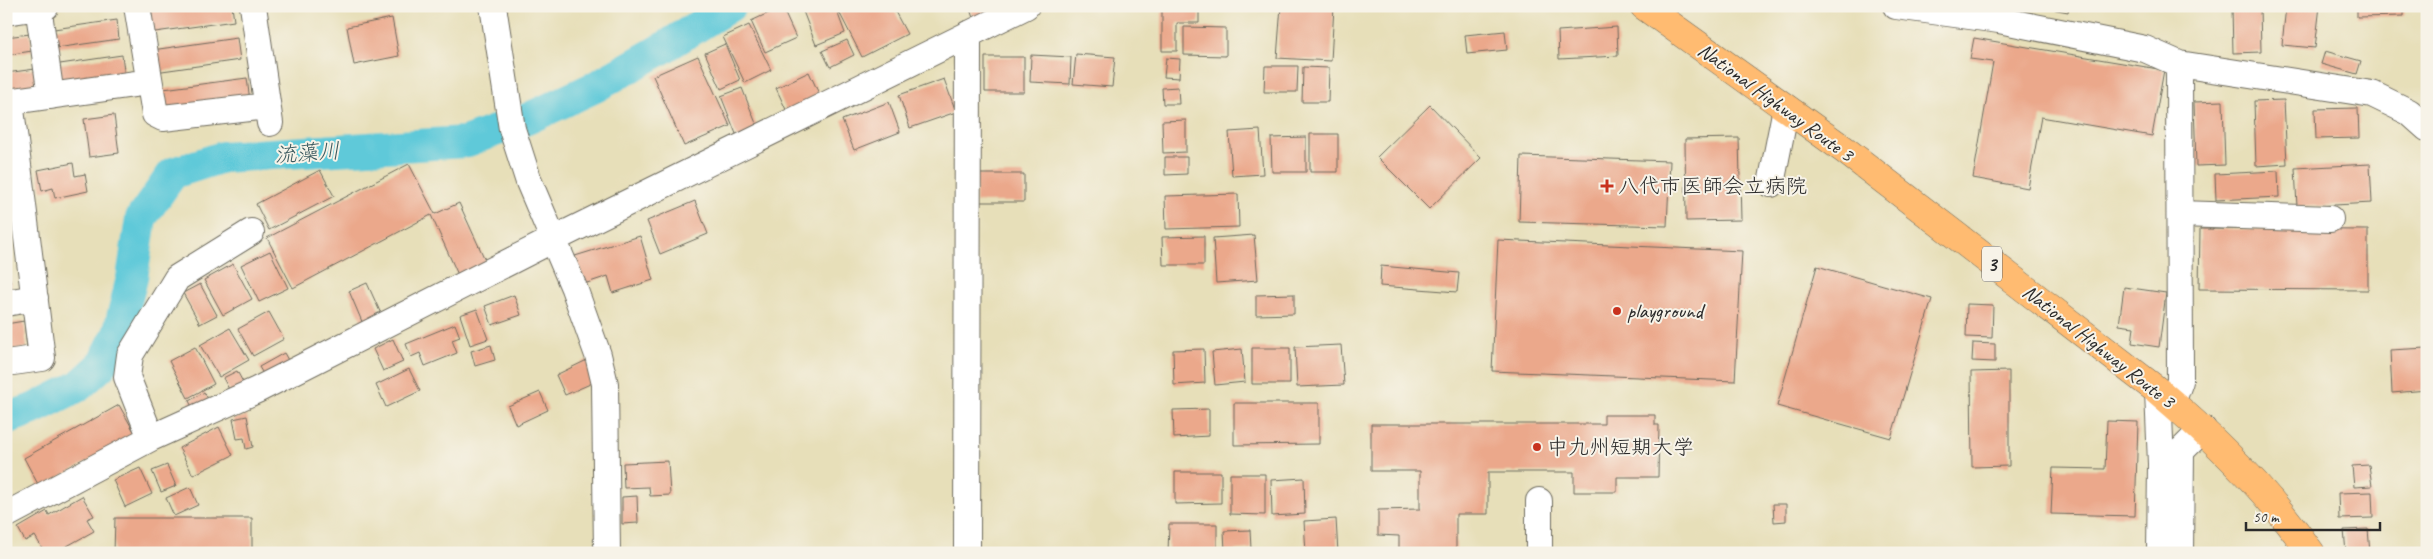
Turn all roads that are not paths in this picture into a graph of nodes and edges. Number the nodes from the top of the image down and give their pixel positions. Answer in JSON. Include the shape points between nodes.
{"nodes":[{"id":1,"x":137,"y":6,"type":"edge"},
{"id":2,"x":253,"y":6,"type":"edge"},
{"id":3,"x":492,"y":6,"type":"edge"},
{"id":4,"x":1026,"y":6,"type":"edge"},
{"id":5,"x":1644,"y":6,"type":"edge"},
{"id":6,"x":1896,"y":6,"type":"edge"},
{"id":7,"x":40,"y":7,"type":"edge"},
{"id":8,"x":6,"y":12,"type":"edge"},
{"id":9,"x":968,"y":34,"type":"junction"},
{"id":10,"x":2179,"y":64,"type":"junction"},
{"id":11,"x":149,"y":82,"type":"junction"},
{"id":12,"x":50,"y":96,"type":"junction"},
{"id":13,"x":8,"y":102,"type":"edge"},
{"id":14,"x":1786,"y":108,"type":"junction"},
{"id":15,"x":2427,"y":128,"type":"edge"},
{"id":16,"x":12,"y":167,"type":"edge"},
{"id":17,"x":1772,"y":184,"type":"dead end"},
{"id":18,"x":2180,"y":214,"type":"junction"},
{"id":19,"x":2330,"y":220,"type":"dead end"},
{"id":20,"x":251,"y":232,"type":"dead end"},
{"id":21,"x":16,"y":233,"type":"edge"},
{"id":22,"x":552,"y":240,"type":"junction"},
{"id":23,"x":35,"y":298,"type":"junction"},
{"id":24,"x":6,"y":303,"type":"edge"},
{"id":25,"x":6,"y":363,"type":"edge"},
{"id":26,"x":2165,"y":397,"type":"junction"},
{"id":27,"x":2203,"y":429,"type":"junction"},
{"id":28,"x":151,"y":438,"type":"junction"},
{"id":29,"x":2171,"y":457,"type":"junction"},
{"id":30,"x":1539,"y":501,"type":"dead end"},
{"id":31,"x":6,"y":514,"type":"edge"},
{"id":32,"x":607,"y":553,"type":"edge"},
{"id":33,"x":967,"y":553,"type":"edge"},
{"id":34,"x":1539,"y":553,"type":"edge"},
{"id":35,"x":2160,"y":553,"type":"edge"},
{"id":36,"x":2180,"y":553,"type":"edge"},
{"id":37,"x":2312,"y":553,"type":"edge"}],
"edges":[{"from":1,"to":11,"type":"street"},
{"from":2,"to":11,"type":"street","via":[[269,115],[163,118],[155,114]]},
{"from":3,"to":22,"type":"street","via":[[512,129]]},
{"from":4,"to":9,"type":"street"},
{"from":5,"to":14,"type":"highway","name":"National Highway Route 3","number":"3"},
{"from":6,"to":10,"type":"street","via":[[1999,20],[2145,49]]},
{"from":7,"to":8,"type":"street"},
{"from":7,"to":12,"type":"street"},
{"from":9,"to":22,"type":"street"},
{"from":9,"to":33,"type":"street"},
{"from":10,"to":15,"type":"street","via":[[2372,94],[2409,112]]},
{"from":10,"to":18,"type":"street"},
{"from":11,"to":12,"type":"street"},
{"from":12,"to":13,"type":"street"},
{"from":13,"to":16,"type":"street"},
{"from":14,"to":17,"type":"street"},
{"from":14,"to":26,"type":"highway","name":"National Highway Route 3","number":"3"},
{"from":16,"to":21,"type":"street"},
{"from":18,"to":19,"type":"street"},
{"from":18,"to":26,"type":"street","via":[[2180,381]]},
{"from":20,"to":28,"type":"street","via":[[177,278],[130,355],[127,377]]},
{"from":21,"to":23,"type":"street"},
{"from":22,"to":28,"type":"street","via":[[257,390]]},
{"from":22,"to":32,"type":"street","via":[[577,296],[605,384]]},
{"from":23,"to":24,"type":"street"},
{"from":23,"to":25,"type":"street","via":[[42,358]]},
{"from":26,"to":27,"type":"highway","name":"National Highway Route 3","number":"3"},
{"from":26,"to":29,"type":"street"},
{"from":27,"to":29,"type":"street"},
{"from":27,"to":37,"type":"highway","name":"National Highway Route 3","number":"3","via":[[2290,522]]},
{"from":28,"to":31,"type":"street"},
{"from":29,"to":35,"type":"street"},
{"from":29,"to":36,"type":"street"},
{"from":30,"to":34,"type":"street"}]}
